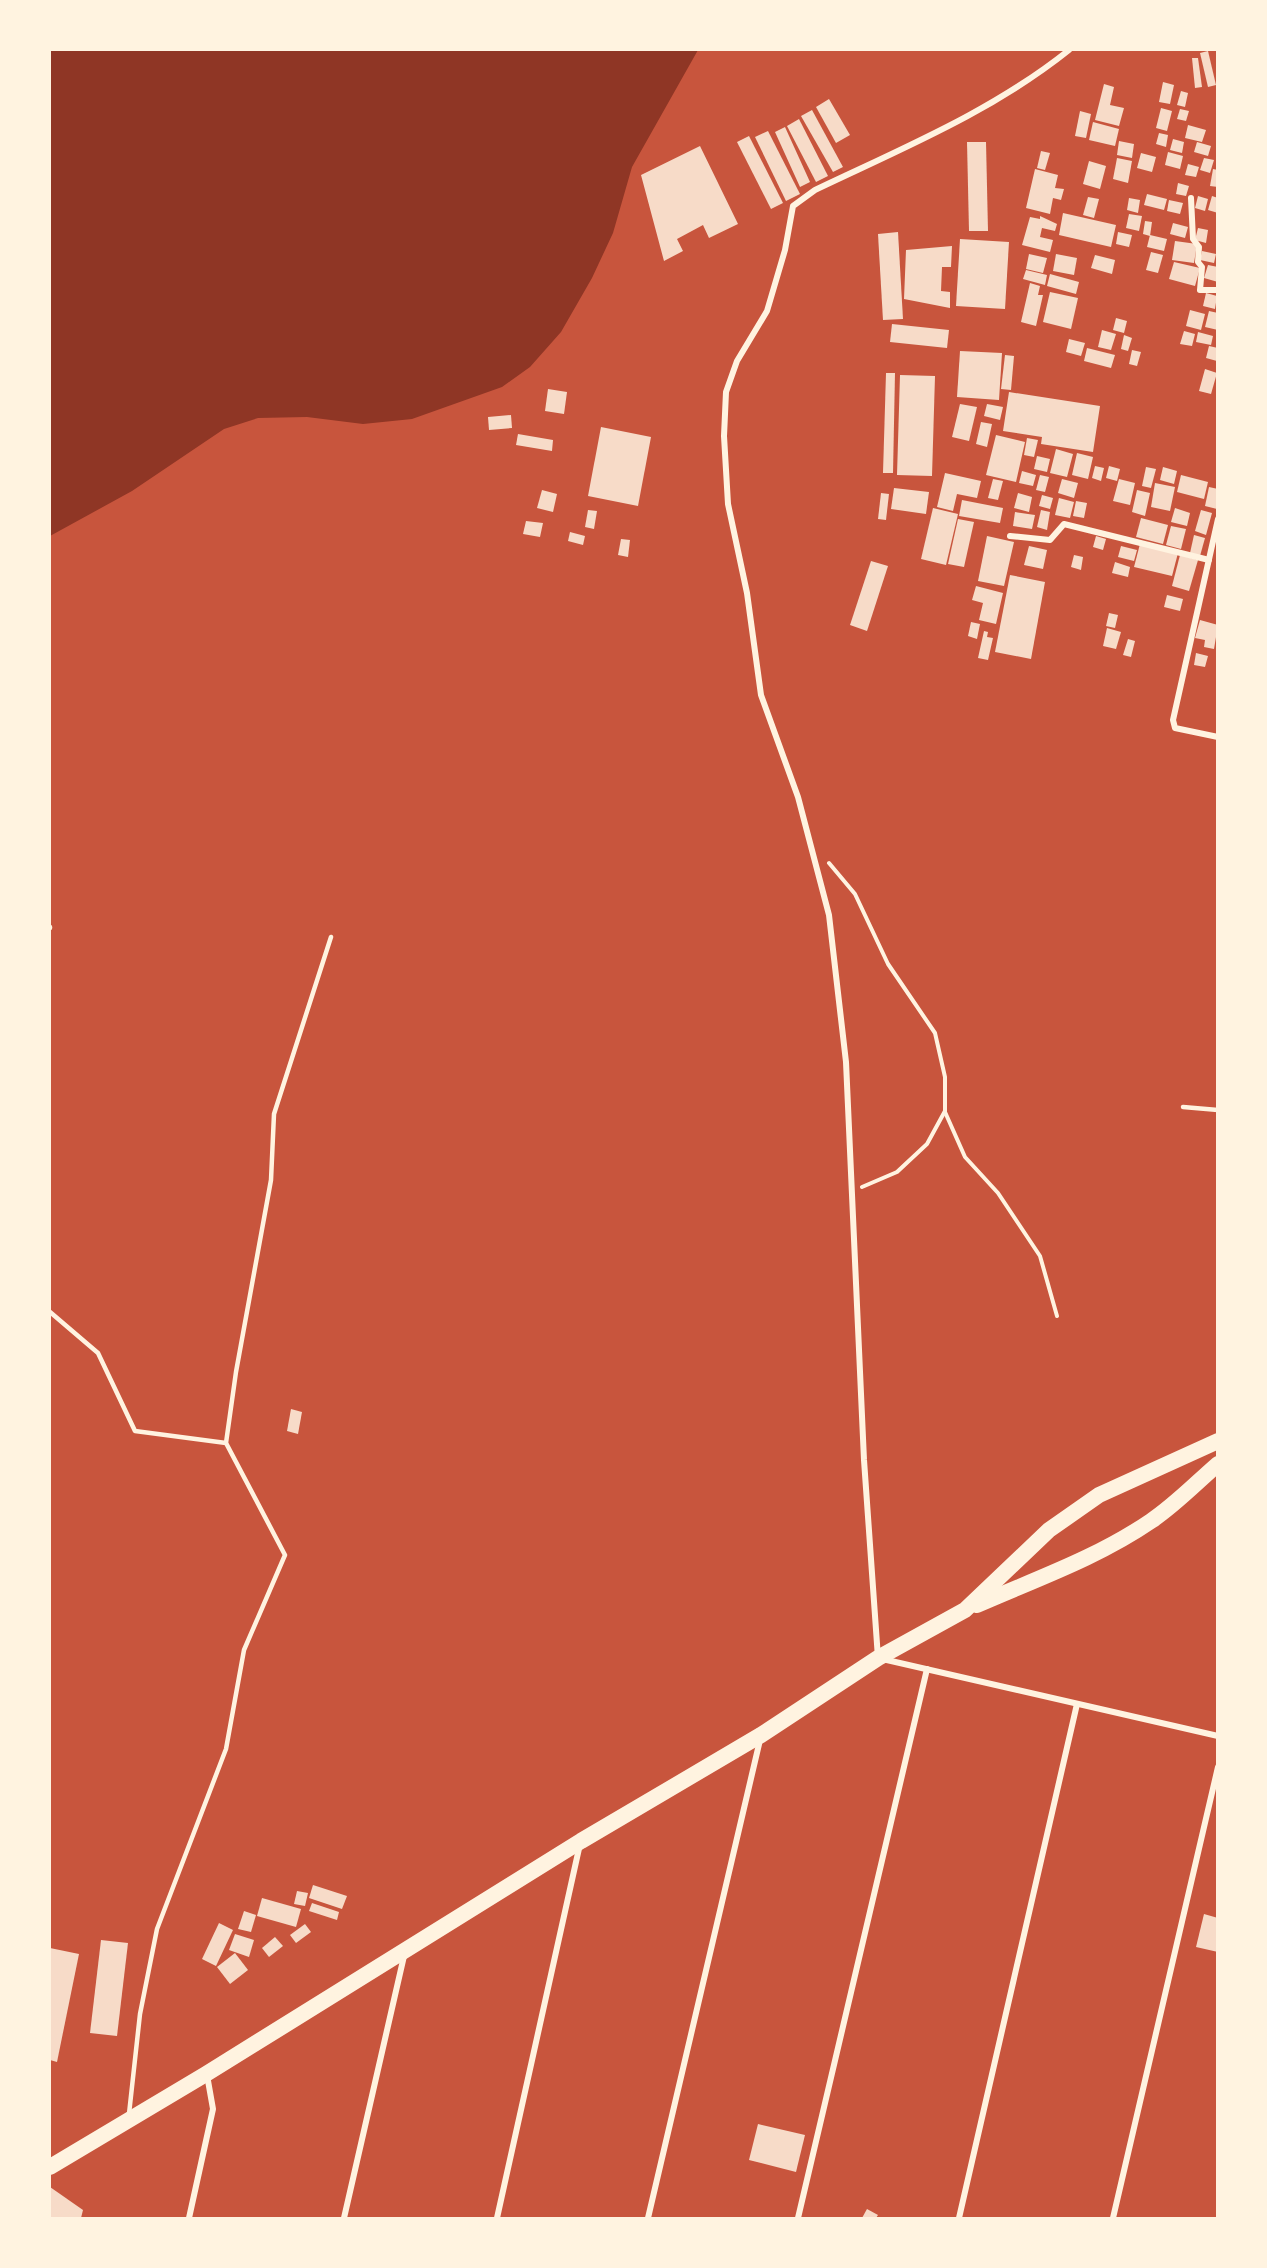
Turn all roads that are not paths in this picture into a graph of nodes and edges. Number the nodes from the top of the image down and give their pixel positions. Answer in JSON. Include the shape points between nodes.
{"nodes":[{"id":1,"x":1070,"y":50,"type":"edge"},
{"id":2,"x":1191,"y":198,"type":"dead end"},
{"id":3,"x":1218,"y":290,"type":"edge"},
{"id":4,"x":1218,"y":519,"type":"edge"},
{"id":5,"x":1010,"y":536,"type":"dead end"},
{"id":6,"x":1209,"y":560,"type":"junction"},
{"id":7,"x":1218,"y":736,"type":"edge"},
{"id":8,"x":331,"y":937,"type":"dead end"},
{"id":9,"x":1183,"y":1107,"type":"dead end"},
{"id":10,"x":1218,"y":1110,"type":"edge"},
{"id":11,"x":50,"y":1312,"type":"edge"},
{"id":12,"x":1218,"y":1441,"type":"edge"},
{"id":13,"x":226,"y":1443,"type":"junction"},
{"id":14,"x":1218,"y":1464,"type":"edge"},
{"id":15,"x":965,"y":1610,"type":"junction"},
{"id":16,"x":878,"y":1658,"type":"junction"},
{"id":17,"x":927,"y":1669,"type":"junction"},
{"id":18,"x":1077,"y":1704,"type":"junction"},
{"id":19,"x":761,"y":1735,"type":"junction"},
{"id":20,"x":1218,"y":1736,"type":"edge"},
{"id":21,"x":1218,"y":1767,"type":"edge"},
{"id":22,"x":581,"y":1841,"type":"junction"},
{"id":23,"x":405,"y":1952,"type":"junction"},
{"id":24,"x":206,"y":2074,"type":"junction"},
{"id":25,"x":129,"y":2120,"type":"junction"},
{"id":26,"x":50,"y":2168,"type":"edge"},
{"id":27,"x":189,"y":2218,"type":"edge"},
{"id":28,"x":344,"y":2218,"type":"edge"},
{"id":29,"x":497,"y":2218,"type":"edge"},
{"id":30,"x":648,"y":2218,"type":"edge"},
{"id":31,"x":798,"y":2218,"type":"edge"},
{"id":32,"x":959,"y":2218,"type":"edge"},
{"id":33,"x":1113,"y":2218,"type":"edge"}],
"edges":[{"from":1,"to":16,"type":"street","via":[[970,116],[815,190],[793,206],[767,311],[737,361],[726,392],[728,504],[747,593],[761,695],[798,797],[829,915],[846,1062],[864,1460]]},
{"from":2,"to":3,"type":"street","via":[[1192,239],[1199,246],[1198,262],[1202,267],[1200,290]]},
{"from":4,"to":6,"type":"street"},
{"from":5,"to":6,"type":"street","via":[[1050,540],[1064,524]]},
{"from":6,"to":7,"type":"street","via":[[1173,720],[1175,728]]},
{"from":8,"to":13,"type":"lane","via":[[274,1114],[271,1180]]},
{"from":9,"to":10,"type":"lane"},
{"from":11,"to":13,"type":"lane","via":[[98,1353],[135,1431]]},
{"from":12,"to":15,"type":"highway","via":[[1099,1495],[1049,1530]]},
{"from":13,"to":25,"type":"lane","via":[[285,1555],[244,1650],[226,1749],[156,1929],[140,2014]]},
{"from":14,"to":15,"type":"highway","via":[[1152,1521],[1061,1571]]},
{"from":15,"to":16,"type":"highway"},
{"from":16,"to":17,"type":"street"},
{"from":16,"to":19,"type":"highway"},
{"from":17,"to":18,"type":"street"},
{"from":17,"to":31,"type":"street"},
{"from":18,"to":20,"type":"street"},
{"from":18,"to":32,"type":"street"},
{"from":19,"to":22,"type":"highway"},
{"from":19,"to":30,"type":"street"},
{"from":21,"to":33,"type":"street"},
{"from":22,"to":23,"type":"highway"},
{"from":22,"to":29,"type":"street"},
{"from":23,"to":24,"type":"highway"},
{"from":23,"to":28,"type":"street"},
{"from":24,"to":25,"type":"highway"},
{"from":24,"to":27,"type":"street","via":[[213,2109]]},
{"from":25,"to":26,"type":"highway"}]}
